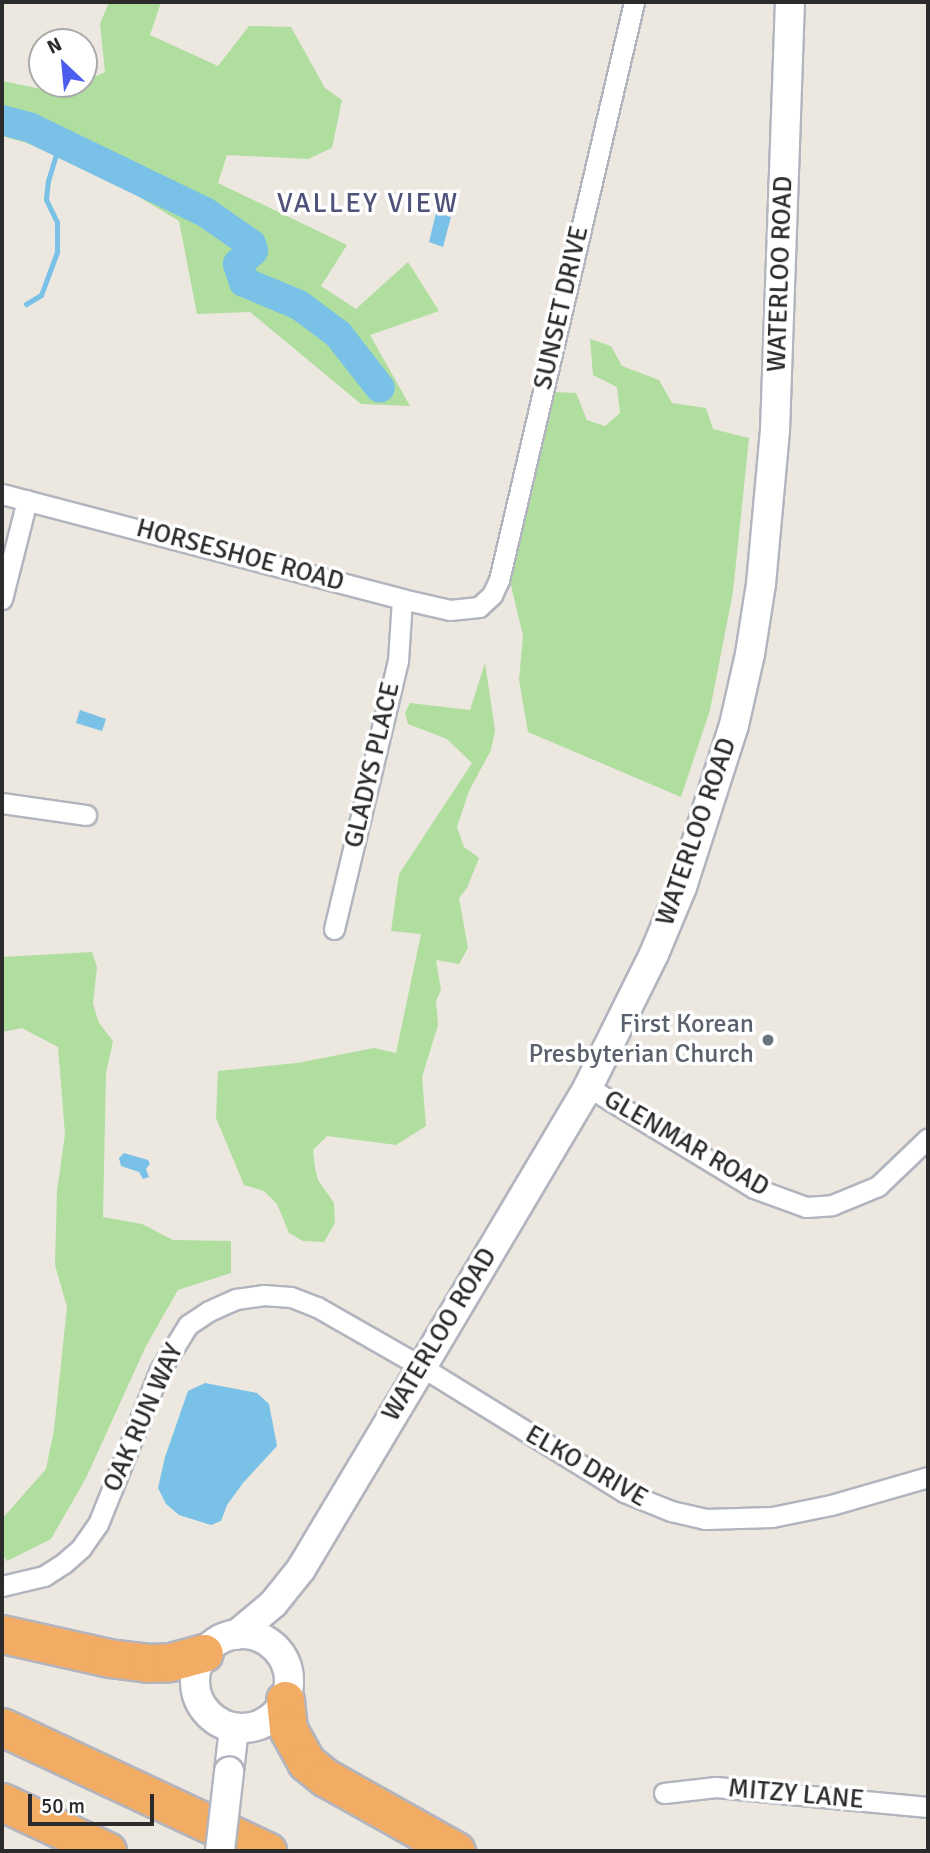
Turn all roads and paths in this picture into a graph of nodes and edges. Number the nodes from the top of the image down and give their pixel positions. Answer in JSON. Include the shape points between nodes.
{"nodes":[{"id":1,"x":634,"y":2,"type":"edge"},
{"id":2,"x":790,"y":2,"type":"edge"},
{"id":3,"x":2,"y":494,"type":"edge"},
{"id":4,"x":27,"y":500,"type":"junction"},
{"id":5,"x":2,"y":599,"type":"edge"},
{"id":6,"x":402,"y":599,"type":"junction"},
{"id":7,"x":479,"y":607,"type":"joint"},
{"id":8,"x":2,"y":803,"type":"edge"},
{"id":9,"x":86,"y":816,"type":"dead end"},
{"id":10,"x":334,"y":929,"type":"dead end"},
{"id":11,"x":587,"y":1087,"type":"junction"},
{"id":12,"x":928,"y":1138,"type":"edge"},
{"id":13,"x":422,"y":1367,"type":"junction"},
{"id":14,"x":928,"y":1477,"type":"edge"},
{"id":15,"x":301,"y":1569,"type":"junction"},
{"id":16,"x":2,"y":1586,"type":"edge"},
{"id":17,"x":2,"y":1634,"type":"edge"},
{"id":18,"x":236,"y":1635,"type":"junction"},
{"id":19,"x":204,"y":1653,"type":"junction"},
{"id":20,"x":282,"y":1658,"type":"junction"},
{"id":21,"x":285,"y":1700,"type":"junction"},
{"id":22,"x":2,"y":1727,"type":"edge"},
{"id":23,"x":234,"y":1728,"type":"junction"},
{"id":24,"x":664,"y":1793,"type":"dead end"},
{"id":25,"x":2,"y":1802,"type":"edge"},
{"id":26,"x":928,"y":1807,"type":"edge"},
{"id":27,"x":107,"y":1851,"type":"edge"},
{"id":28,"x":220,"y":1851,"type":"edge"},
{"id":29,"x":267,"y":1851,"type":"edge"},
{"id":30,"x":456,"y":1851,"type":"edge"}],
"edges":[{"from":1,"to":7,"type":"street","name":"SUNSET DRIVE","via":[[499,580]]},
{"from":2,"to":11,"type":"main road","name":"WATERLOO ROAD","via":[[775,430],[750,654],[734,725],[682,887]]},
{"from":3,"to":4,"type":"street","name":"HORSESHOE ROAD"},
{"from":4,"to":5,"type":"street"},
{"from":4,"to":6,"type":"street","name":"HORSESHOE ROAD"},
{"from":6,"to":7,"type":"street","name":"HORSESHOE ROAD","via":[[450,610]]},
{"from":6,"to":10,"type":"street","name":"GLADYS PLACE","via":[[398,661]]},
{"from":8,"to":9,"type":"street"},
{"from":11,"to":12,"type":"street","name":"GLENMAR ROAD","via":[[754,1188],[806,1207],[832,1205],[878,1186]]},
{"from":11,"to":13,"type":"main road","name":"WATERLOO ROAD"},
{"from":13,"to":14,"type":"street","name":"ELKO DRIVE","via":[[640,1501],[694,1516],[772,1517]]},
{"from":13,"to":15,"type":"main road","name":"WATERLOO ROAD"},
{"from":13,"to":16,"type":"street","name":"OAK RUN WAY","via":[[291,1297],[236,1299],[209,1311],[174,1342],[98,1524],[81,1548],[44,1576]]},
{"from":15,"to":18,"type":"main road","name":"WATERLOO ROAD","via":[[273,1604]]},
{"from":15,"to":20,"type":"main road","name":"WATERLOO ROAD","via":[[284,1617]]},
{"from":17,"to":19,"type":"highway","via":[[148,1662]]},
{"from":18,"to":19,"type":"main road"},
{"from":18,"to":20,"type":"main road","via":[[264,1639]]},
{"from":19,"to":23,"type":"main road","via":[[195,1679],[198,1699],[210,1716]]},
{"from":20,"to":21,"type":"main road","via":[[289,1684]]},
{"from":21,"to":23,"type":"main road","via":[[264,1723]]},
{"from":21,"to":30,"type":"highway","via":[[288,1730],[306,1762],[326,1778]]},
{"from":22,"to":29,"type":"highway"},
{"from":23,"to":28,"type":"main road","bridge":true},
{"from":24,"to":26,"type":"street","name":"MITZY LANE","via":[[716,1787]]},
{"from":25,"to":27,"type":"highway"}]}
